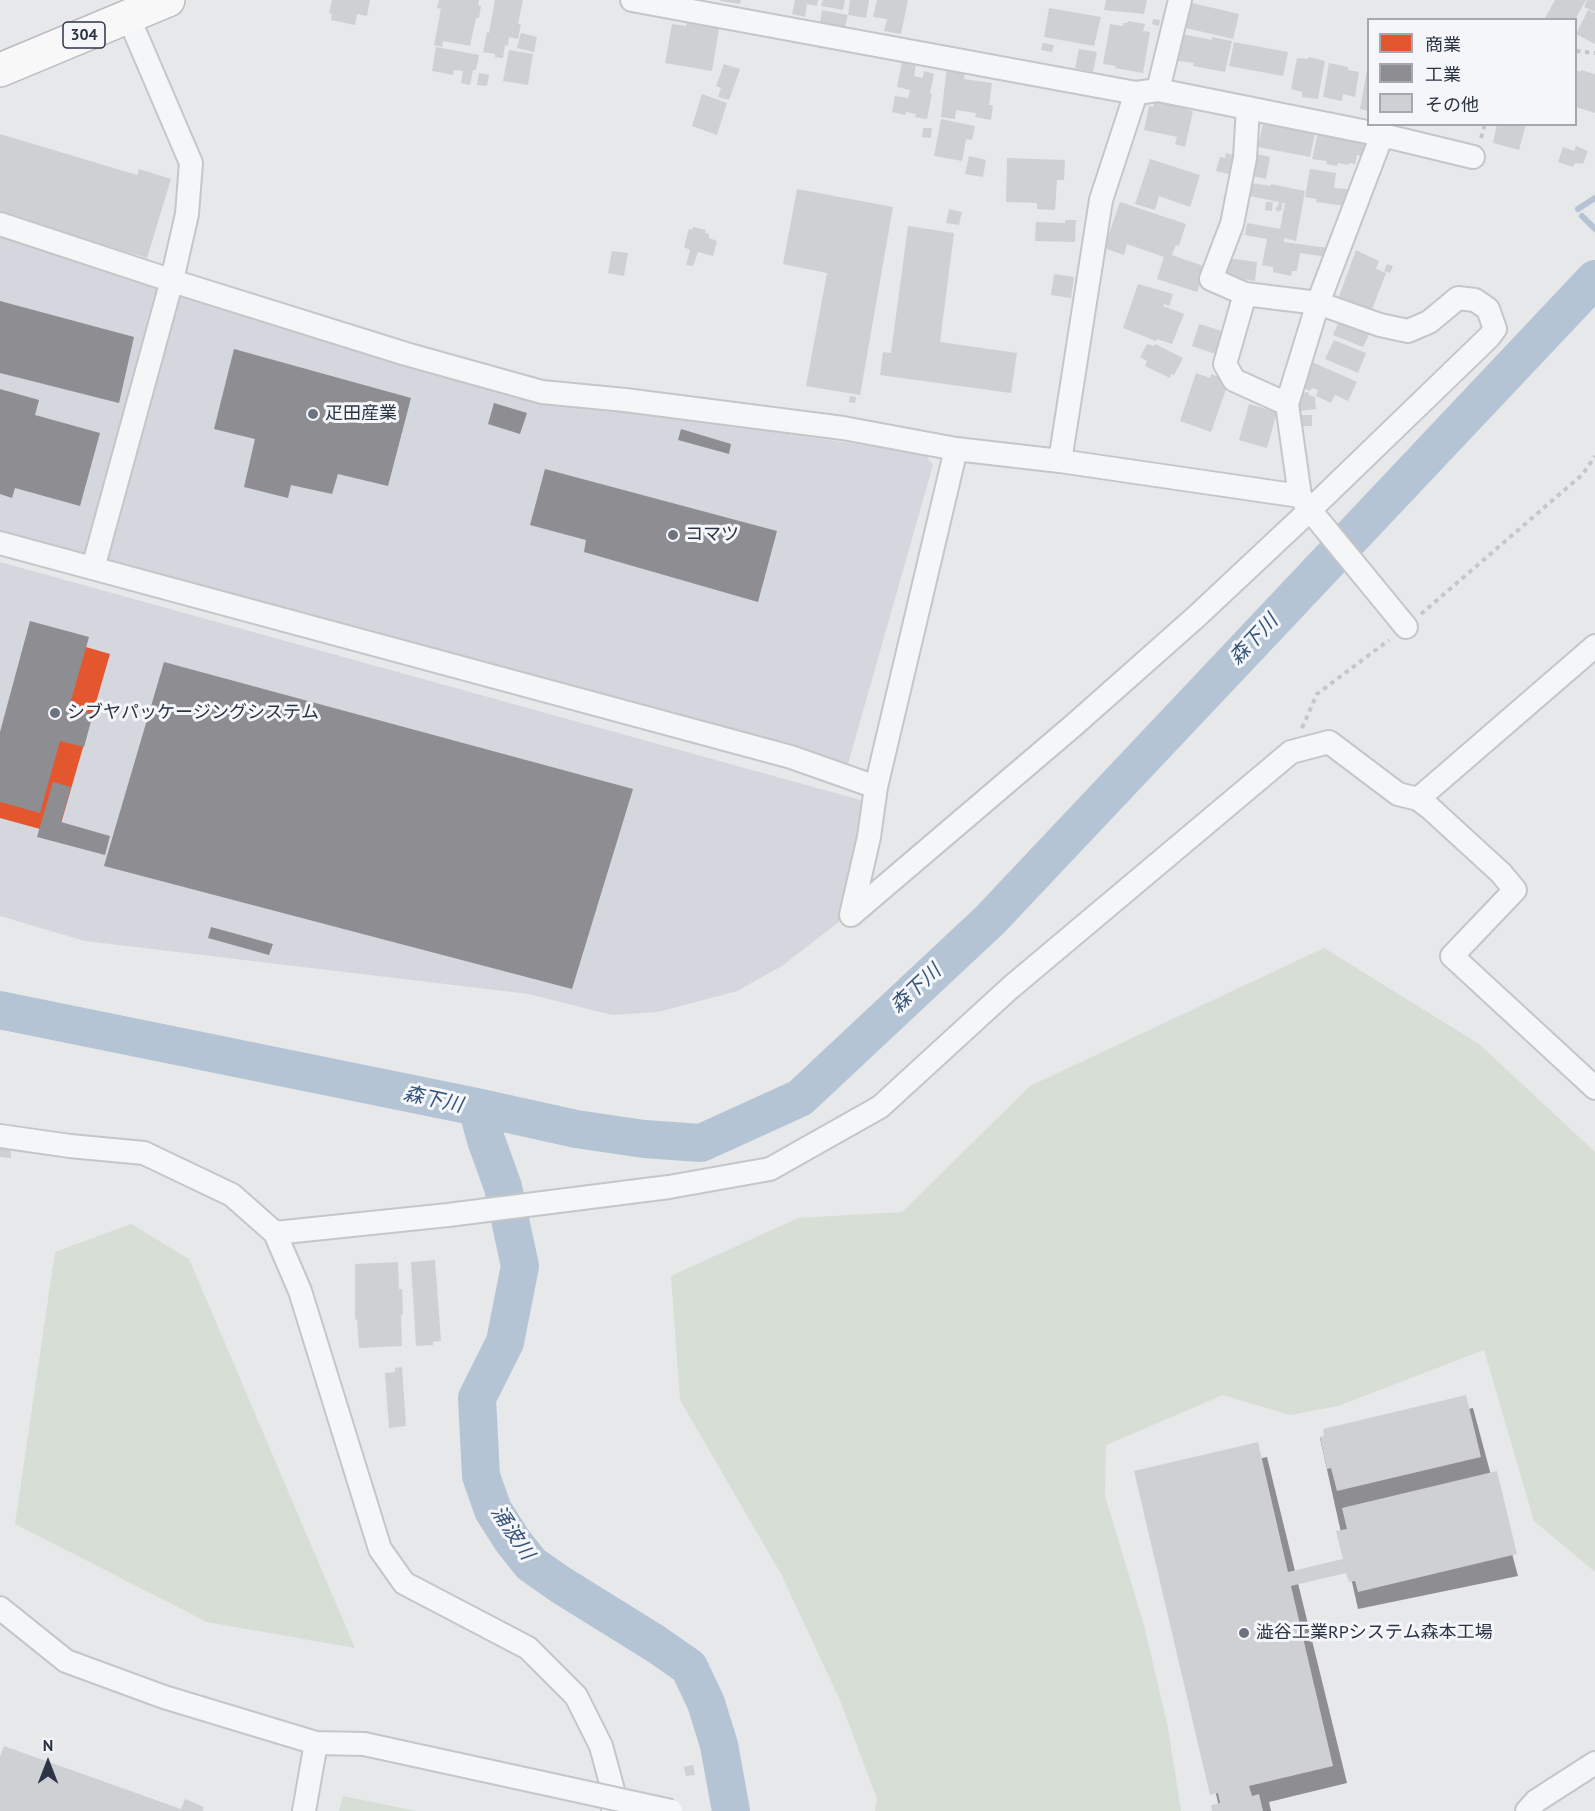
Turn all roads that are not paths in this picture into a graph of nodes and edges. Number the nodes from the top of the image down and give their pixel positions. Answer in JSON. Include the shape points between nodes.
{"nodes":[{"id":1,"x":168,"y":0,"type":"edge"},
{"id":2,"x":632,"y":0,"type":"edge"},
{"id":3,"x":1180,"y":0,"type":"edge"},
{"id":4,"x":128,"y":16,"type":"junction"},
{"id":5,"x":0,"y":70,"type":"edge"},
{"id":6,"x":1158,"y":90,"type":"junction"},
{"id":7,"x":1136,"y":93,"type":"junction"},
{"id":8,"x":1248,"y":108,"type":"junction"},
{"id":9,"x":1382,"y":135,"type":"junction"},
{"id":10,"x":1473,"y":157,"type":"dead end"},
{"id":11,"x":0,"y":224,"type":"edge"},
{"id":12,"x":172,"y":280,"type":"junction"},
{"id":13,"x":1245,"y":294,"type":"junction"},
{"id":14,"x":1318,"y":303,"type":"junction"},
{"id":15,"x":1287,"y":405,"type":"junction"},
{"id":16,"x":956,"y":449,"type":"junction"},
{"id":17,"x":1060,"y":460,"type":"junction"},
{"id":18,"x":1309,"y":508,"type":"junction"},
{"id":19,"x":0,"y":543,"type":"edge"},
{"id":20,"x":93,"y":568,"type":"junction"},
{"id":21,"x":1402,"y":622,"type":"road end"},
{"id":22,"x":1595,"y":646,"type":"edge"},
{"id":23,"x":876,"y":787,"type":"junction"},
{"id":24,"x":1418,"y":799,"type":"junction"},
{"id":25,"x":1595,"y":1088,"type":"edge"},
{"id":26,"x":0,"y":1136,"type":"edge"},
{"id":27,"x":275,"y":1233,"type":"junction"},
{"id":28,"x":0,"y":1608,"type":"edge"},
{"id":29,"x":316,"y":1743,"type":"junction"},
{"id":30,"x":1595,"y":1763,"type":"edge"},
{"id":31,"x":303,"y":1811,"type":"edge"},
{"id":32,"x":613,"y":1811,"type":"edge"},
{"id":33,"x":671,"y":1811,"type":"edge"},
{"id":34,"x":1527,"y":1811,"type":"edge"}],
"edges":[{"from":1,"to":4,"type":"highway","number":"304"},
{"from":2,"to":7,"type":"street"},
{"from":3,"to":6,"type":"street"},
{"from":4,"to":5,"type":"highway","number":"304"},
{"from":4,"to":12,"type":"street","via":[[191,163],[187,214]]},
{"from":6,"to":7,"type":"street"},
{"from":6,"to":8,"type":"street"},
{"from":7,"to":17,"type":"street","via":[[1101,200]]},
{"from":8,"to":9,"type":"street"},
{"from":8,"to":13,"type":"street","via":[[1245,158],[1232,224],[1211,279]]},
{"from":9,"to":10,"type":"street"},
{"from":9,"to":14,"type":"street"},
{"from":11,"to":12,"type":"street"},
{"from":12,"to":16,"type":"street","via":[[406,354],[542,392],[843,428]]},
{"from":12,"to":20,"type":"street"},
{"from":13,"to":14,"type":"street"},
{"from":13,"to":15,"type":"street","via":[[1225,364],[1234,380]]},
{"from":14,"to":15,"type":"street"},
{"from":14,"to":18,"type":"street","via":[[1408,331],[1429,322],[1458,298],[1475,300],[1488,309],[1495,329]]},
{"from":15,"to":18,"type":"street"},
{"from":16,"to":17,"type":"street"},
{"from":16,"to":23,"type":"street"},
{"from":17,"to":18,"type":"street"},
{"from":18,"to":21,"type":"street"},
{"from":18,"to":23,"type":"street","via":[[1197,616],[850,915],[869,837]]},
{"from":19,"to":20,"type":"street"},
{"from":20,"to":23,"type":"street","via":[[791,757]]},
{"from":22,"to":24,"type":"street"},
{"from":24,"to":25,"type":"street","via":[[1515,890],[1452,956]]},
{"from":24,"to":27,"type":"street","via":[[1398,794],[1329,742],[1291,752],[1010,988],[880,1107],[770,1169],[539,1204]]},
{"from":26,"to":27,"type":"street","via":[[144,1153],[232,1195]]},
{"from":27,"to":32,"type":"street","via":[[300,1291],[380,1549],[404,1583],[528,1648],[576,1696],[601,1746],[614,1794]]},
{"from":28,"to":29,"type":"street","via":[[66,1661],[164,1697]]},
{"from":29,"to":31,"type":"street"},
{"from":29,"to":33,"type":"street","bridge":true,"via":[[364,1744]]},
{"from":30,"to":34,"type":"street"}]}
